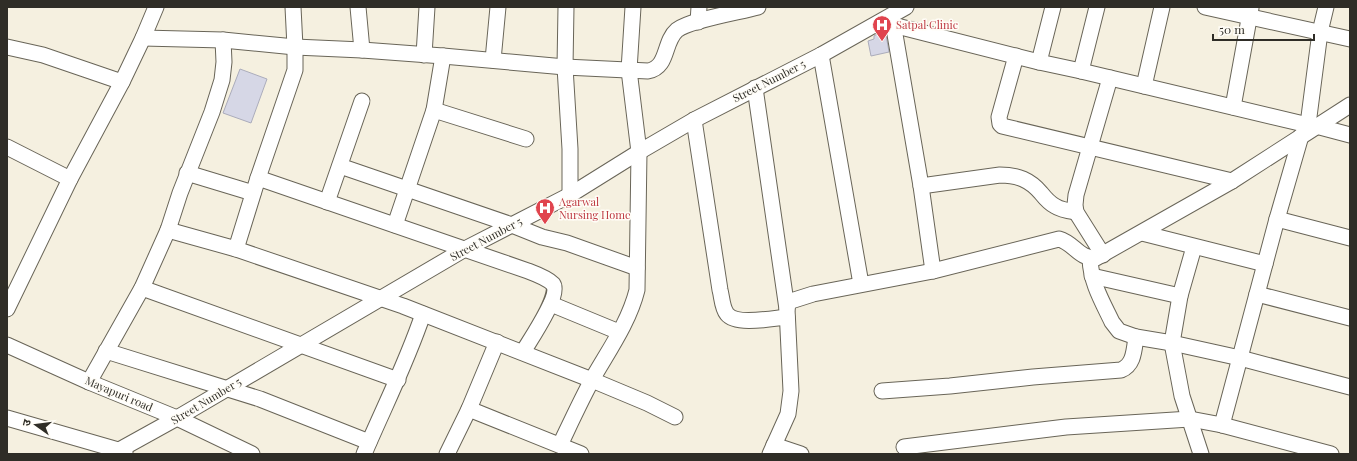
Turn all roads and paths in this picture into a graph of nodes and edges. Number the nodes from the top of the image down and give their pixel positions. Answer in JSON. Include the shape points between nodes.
{"nodes":[{"id":1,"x":156,"y":7,"type":"edge"},
{"id":2,"x":293,"y":7,"type":"edge"},
{"id":3,"x":358,"y":7,"type":"edge"},
{"id":4,"x":427,"y":7,"type":"edge"},
{"id":5,"x":498,"y":7,"type":"edge"},
{"id":6,"x":566,"y":7,"type":"edge"},
{"id":7,"x":633,"y":7,"type":"edge"},
{"id":8,"x":699,"y":7,"type":"edge"},
{"id":9,"x":758,"y":7,"type":"edge"},
{"id":10,"x":906,"y":7,"type":"edge"},
{"id":11,"x":1053,"y":7,"type":"edge"},
{"id":12,"x":1097,"y":7,"type":"edge"},
{"id":13,"x":1162,"y":7,"type":"edge"},
{"id":14,"x":1205,"y":7,"type":"edge"},
{"id":15,"x":1326,"y":7,"type":"edge"},
{"id":16,"x":1250,"y":12,"type":"edge"},
{"id":17,"x":892,"y":20,"type":"junction"},
{"id":18,"x":698,"y":22,"type":"junction"},
{"id":19,"x":1320,"y":32,"type":"junction"},
{"id":20,"x":143,"y":38,"type":"junction"},
{"id":21,"x":1350,"y":39,"type":"edge"},
{"id":22,"x":223,"y":40,"type":"junction"},
{"id":23,"x":7,"y":47,"type":"edge"},
{"id":24,"x":295,"y":47,"type":"junction"},
{"id":25,"x":362,"y":50,"type":"junction"},
{"id":26,"x":424,"y":55,"type":"junction"},
{"id":27,"x":822,"y":55,"type":"junction"},
{"id":28,"x":443,"y":56,"type":"junction"},
{"id":29,"x":1016,"y":56,"type":"junction"},
{"id":30,"x":493,"y":60,"type":"junction"},
{"id":31,"x":1039,"y":62,"type":"junction"},
{"id":32,"x":565,"y":67,"type":"junction"},
{"id":33,"x":629,"y":70,"type":"junction"},
{"id":34,"x":1081,"y":71,"type":"junction"},
{"id":35,"x":1110,"y":78,"type":"junction"},
{"id":36,"x":122,"y":82,"type":"junction"},
{"id":37,"x":1144,"y":86,"type":"junction"},
{"id":38,"x":755,"y":88,"type":"junction"},
{"id":39,"x":362,"y":101,"type":"dead end"},
{"id":40,"x":1350,"y":105,"type":"edge"},
{"id":41,"x":1234,"y":107,"type":"junction"},
{"id":42,"x":434,"y":110,"type":"junction"},
{"id":43,"x":694,"y":120,"type":"junction"},
{"id":44,"x":1308,"y":130,"type":"junction"},
{"id":45,"x":1350,"y":135,"type":"edge"},
{"id":46,"x":526,"y":140,"type":"dead end"},
{"id":47,"x":7,"y":147,"type":"edge"},
{"id":48,"x":1090,"y":148,"type":"junction"},
{"id":49,"x":638,"y":152,"type":"junction"},
{"id":50,"x":340,"y":166,"type":"junction"},
{"id":51,"x":187,"y":173,"type":"junction"},
{"id":52,"x":70,"y":179,"type":"junction"},
{"id":53,"x":1232,"y":181,"type":"junction"},
{"id":54,"x":255,"y":185,"type":"junction"},
{"id":55,"x":921,"y":186,"type":"junction"},
{"id":56,"x":408,"y":189,"type":"junction"},
{"id":57,"x":570,"y":195,"type":"junction"},
{"id":58,"x":327,"y":202,"type":"junction"},
{"id":59,"x":1076,"y":212,"type":"junction"},
{"id":60,"x":1277,"y":219,"type":"junction"},
{"id":61,"x":396,"y":225,"type":"junction"},
{"id":62,"x":512,"y":225,"type":"junction"},
{"id":63,"x":168,"y":230,"type":"junction"},
{"id":64,"x":1142,"y":233,"type":"junction"},
{"id":65,"x":1349,"y":234,"type":"edge"},
{"id":66,"x":1194,"y":247,"type":"junction"},
{"id":67,"x":236,"y":249,"type":"junction"},
{"id":68,"x":465,"y":249,"type":"junction"},
{"id":69,"x":1097,"y":257,"type":"junction"},
{"id":70,"x":1265,"y":264,"type":"junction"},
{"id":71,"x":637,"y":268,"type":"junction"},
{"id":72,"x":933,"y":271,"type":"junction"},
{"id":73,"x":1092,"y":276,"type":"junction"},
{"id":74,"x":861,"y":284,"type":"junction"},
{"id":75,"x":142,"y":288,"type":"junction"},
{"id":76,"x":11,"y":290,"type":"edge"},
{"id":77,"x":1257,"y":294,"type":"junction"},
{"id":78,"x":1180,"y":296,"type":"junction"},
{"id":79,"x":381,"y":298,"type":"junction"},
{"id":80,"x":551,"y":304,"type":"junction"},
{"id":81,"x":7,"y":309,"type":"edge"},
{"id":82,"x":787,"y":313,"type":"junction"},
{"id":83,"x":423,"y":314,"type":"junction"},
{"id":84,"x":1350,"y":318,"type":"edge"},
{"id":85,"x":619,"y":332,"type":"junction"},
{"id":86,"x":1136,"y":337,"type":"junction"},
{"id":87,"x":498,"y":342,"type":"junction"},
{"id":88,"x":1172,"y":343,"type":"junction"},
{"id":89,"x":7,"y":345,"type":"edge"},
{"id":90,"x":301,"y":346,"type":"junction"},
{"id":91,"x":106,"y":350,"type":"junction"},
{"id":92,"x":523,"y":352,"type":"junction"},
{"id":93,"x":1240,"y":358,"type":"junction"},
{"id":94,"x":398,"y":380,"type":"junction"},
{"id":95,"x":592,"y":380,"type":"junction"},
{"id":96,"x":89,"y":382,"type":"junction"},
{"id":97,"x":1350,"y":387,"type":"edge"},
{"id":98,"x":227,"y":388,"type":"junction"},
{"id":99,"x":882,"y":391,"type":"dead end"},
{"id":100,"x":468,"y":409,"type":"junction"},
{"id":101,"x":675,"y":417,"type":"dead end"},
{"id":102,"x":7,"y":418,"type":"edge"},
{"id":103,"x":177,"y":418,"type":"junction"},
{"id":104,"x":1190,"y":419,"type":"junction"},
{"id":105,"x":1222,"y":425,"type":"junction"},
{"id":106,"x":560,"y":445,"type":"junction"},
{"id":107,"x":904,"y":447,"type":"dead end"},
{"id":108,"x":366,"y":448,"type":"edge"},
{"id":109,"x":1283,"y":448,"type":"edge"},
{"id":110,"x":772,"y":449,"type":"edge"},
{"id":111,"x":116,"y":452,"type":"edge"},
{"id":112,"x":134,"y":454,"type":"edge"},
{"id":113,"x":252,"y":454,"type":"edge"},
{"id":114,"x":447,"y":454,"type":"edge"},
{"id":115,"x":581,"y":454,"type":"edge"},
{"id":116,"x":801,"y":454,"type":"edge"},
{"id":117,"x":1201,"y":454,"type":"edge"},
{"id":118,"x":1331,"y":454,"type":"edge"}],
"edges":[{"from":1,"to":20,"type":"street"},
{"from":2,"to":24,"type":"street"},
{"from":3,"to":25,"type":"street"},
{"from":4,"to":26,"type":"street"},
{"from":5,"to":30,"type":"street"},
{"from":6,"to":32,"type":"street"},
{"from":7,"to":33,"type":"street"},
{"from":8,"to":18,"type":"street"},
{"from":9,"to":18,"type":"street"},
{"from":10,"to":17,"type":"street","name":"Street Number 5"},
{"from":11,"to":31,"type":"street"},
{"from":12,"to":34,"type":"street"},
{"from":13,"to":37,"type":"street"},
{"from":14,"to":16,"type":"street"},
{"from":15,"to":19,"type":"street"},
{"from":16,"to":19,"type":"street"},
{"from":16,"to":41,"type":"street"},
{"from":17,"to":27,"type":"street","name":"Street Number 5"},
{"from":17,"to":29,"type":"street"},
{"from":17,"to":55,"type":"street"},
{"from":18,"to":33,"type":"street","via":[[675,33],[655,70]]},
{"from":19,"to":21,"type":"street"},
{"from":19,"to":44,"type":"street"},
{"from":20,"to":22,"type":"street"},
{"from":20,"to":36,"type":"street"},
{"from":22,"to":24,"type":"street"},
{"from":22,"to":51,"type":"street","via":[[222,80]]},
{"from":23,"to":36,"type":"street"},
{"from":24,"to":25,"type":"street"},
{"from":24,"to":54,"type":"street","via":[[295,70]]},
{"from":25,"to":26,"type":"street"},
{"from":26,"to":28,"type":"street"},
{"from":27,"to":38,"type":"street","name":"Street Number 5"},
{"from":27,"to":74,"type":"street"},
{"from":28,"to":30,"type":"street"},
{"from":28,"to":42,"type":"street"},
{"from":29,"to":31,"type":"street"},
{"from":29,"to":48,"type":"street","via":[[999,117],[1000,124],[1005,128]]},
{"from":30,"to":32,"type":"street"},
{"from":31,"to":34,"type":"street"},
{"from":32,"to":33,"type":"street"},
{"from":32,"to":57,"type":"street"},
{"from":33,"to":49,"type":"street"},
{"from":34,"to":35,"type":"street"},
{"from":35,"to":37,"type":"street"},
{"from":35,"to":48,"type":"street"},
{"from":36,"to":52,"type":"street"},
{"from":37,"to":41,"type":"street"},
{"from":38,"to":43,"type":"street","name":"Street Number 5"},
{"from":38,"to":82,"type":"street"},
{"from":39,"to":50,"type":"street"},
{"from":40,"to":44,"type":"street"},
{"from":41,"to":44,"type":"street"},
{"from":42,"to":46,"type":"street"},
{"from":42,"to":56,"type":"street"},
{"from":43,"to":49,"type":"street","name":"Street Number 5"},
{"from":43,"to":82,"type":"street","via":[[720,290],[727,314],[731,318],[745,321]]},
{"from":44,"to":45,"type":"street"},
{"from":44,"to":53,"type":"street"},
{"from":44,"to":60,"type":"street"},
{"from":47,"to":52,"type":"street"},
{"from":48,"to":53,"type":"street"},
{"from":48,"to":59,"type":"street","via":[[1076,195]]},
{"from":49,"to":57,"type":"street","name":"Street Number 5"},
{"from":49,"to":71,"type":"street"},
{"from":50,"to":56,"type":"street"},
{"from":50,"to":58,"type":"street"},
{"from":51,"to":54,"type":"street"},
{"from":51,"to":63,"type":"street"},
{"from":52,"to":76,"type":"street"},
{"from":53,"to":64,"type":"street"},
{"from":54,"to":58,"type":"street"},
{"from":54,"to":67,"type":"street"},
{"from":55,"to":59,"type":"street","via":[[1012,175],[1029,181],[1054,206]]},
{"from":55,"to":72,"type":"street"},
{"from":56,"to":61,"type":"street"},
{"from":56,"to":62,"type":"street"},
{"from":57,"to":62,"type":"street","name":"Street Number 5"},
{"from":58,"to":61,"type":"street"},
{"from":59,"to":69,"type":"street"},
{"from":60,"to":65,"type":"street"},
{"from":60,"to":70,"type":"street"},
{"from":61,"to":68,"type":"street"},
{"from":62,"to":68,"type":"street","name":"Street Number 5"},
{"from":62,"to":71,"type":"street"},
{"from":63,"to":67,"type":"street"},
{"from":63,"to":75,"type":"street"},
{"from":64,"to":66,"type":"street"},
{"from":64,"to":69,"type":"street"},
{"from":66,"to":70,"type":"street"},
{"from":66,"to":78,"type":"street"},
{"from":67,"to":79,"type":"street"},
{"from":68,"to":79,"type":"street","name":"Street Number 5"},
{"from":68,"to":80,"type":"street","via":[[544,278],[554,288]]},
{"from":69,"to":72,"type":"street","via":[[1082,255],[1066,242],[1059,240]]},
{"from":69,"to":73,"type":"street"},
{"from":70,"to":77,"type":"street"},
{"from":71,"to":85,"type":"street","via":[[634,302]]},
{"from":72,"to":74,"type":"street"},
{"from":73,"to":78,"type":"street"},
{"from":73,"to":86,"type":"street","via":[[1116,328]]},
{"from":74,"to":82,"type":"street","via":[[796,298],[788,304]]},
{"from":75,"to":90,"type":"street"},
{"from":75,"to":91,"type":"street"},
{"from":76,"to":81,"type":"street"},
{"from":77,"to":84,"type":"street"},
{"from":77,"to":93,"type":"street"},
{"from":78,"to":88,"type":"street"},
{"from":79,"to":83,"type":"street"},
{"from":79,"to":90,"type":"street","name":"Street Number 5"},
{"from":80,"to":85,"type":"street"},
{"from":80,"to":92,"type":"street"},
{"from":82,"to":110,"type":"street","via":[[791,391],[788,414]]},
{"from":83,"to":87,"type":"street"},
{"from":83,"to":94,"type":"street"},
{"from":85,"to":95,"type":"street"},
{"from":86,"to":88,"type":"street"},
{"from":86,"to":99,"type":"street","via":[[1133,356],[1127,367],[1121,370]]},
{"from":87,"to":92,"type":"street"},
{"from":87,"to":100,"type":"street"},
{"from":88,"to":93,"type":"street"},
{"from":88,"to":104,"type":"street","via":[[1182,396]]},
{"from":89,"to":96,"type":"street","name":"Mayapuri road"},
{"from":90,"to":94,"type":"street"},
{"from":90,"to":98,"type":"street","name":"Street Number 5"},
{"from":91,"to":96,"type":"street"},
{"from":91,"to":98,"type":"street"},
{"from":92,"to":95,"type":"street"},
{"from":93,"to":97,"type":"street"},
{"from":93,"to":105,"type":"street"},
{"from":94,"to":108,"type":"street"},
{"from":95,"to":101,"type":"street"},
{"from":95,"to":106,"type":"street"},
{"from":96,"to":103,"type":"street","name":"Mayapuri road"},
{"from":98,"to":103,"type":"street","name":"Street Number 5"},
{"from":98,"to":108,"type":"street","via":[[303,415]]},
{"from":100,"to":106,"type":"street"},
{"from":100,"to":114,"type":"street"},
{"from":102,"to":111,"type":"street"},
{"from":103,"to":111,"type":"street","name":"Street Number 5"},
{"from":103,"to":113,"type":"street","name":"Mayapuri road"},
{"from":104,"to":105,"type":"street"},
{"from":104,"to":107,"type":"street","via":[[1066,426]]},
{"from":104,"to":117,"type":"street"},
{"from":105,"to":109,"type":"street"},
{"from":106,"to":115,"type":"street"},
{"from":109,"to":118,"type":"street"},
{"from":110,"to":116,"type":"street"},
{"from":111,"to":112,"type":"street"}]}
